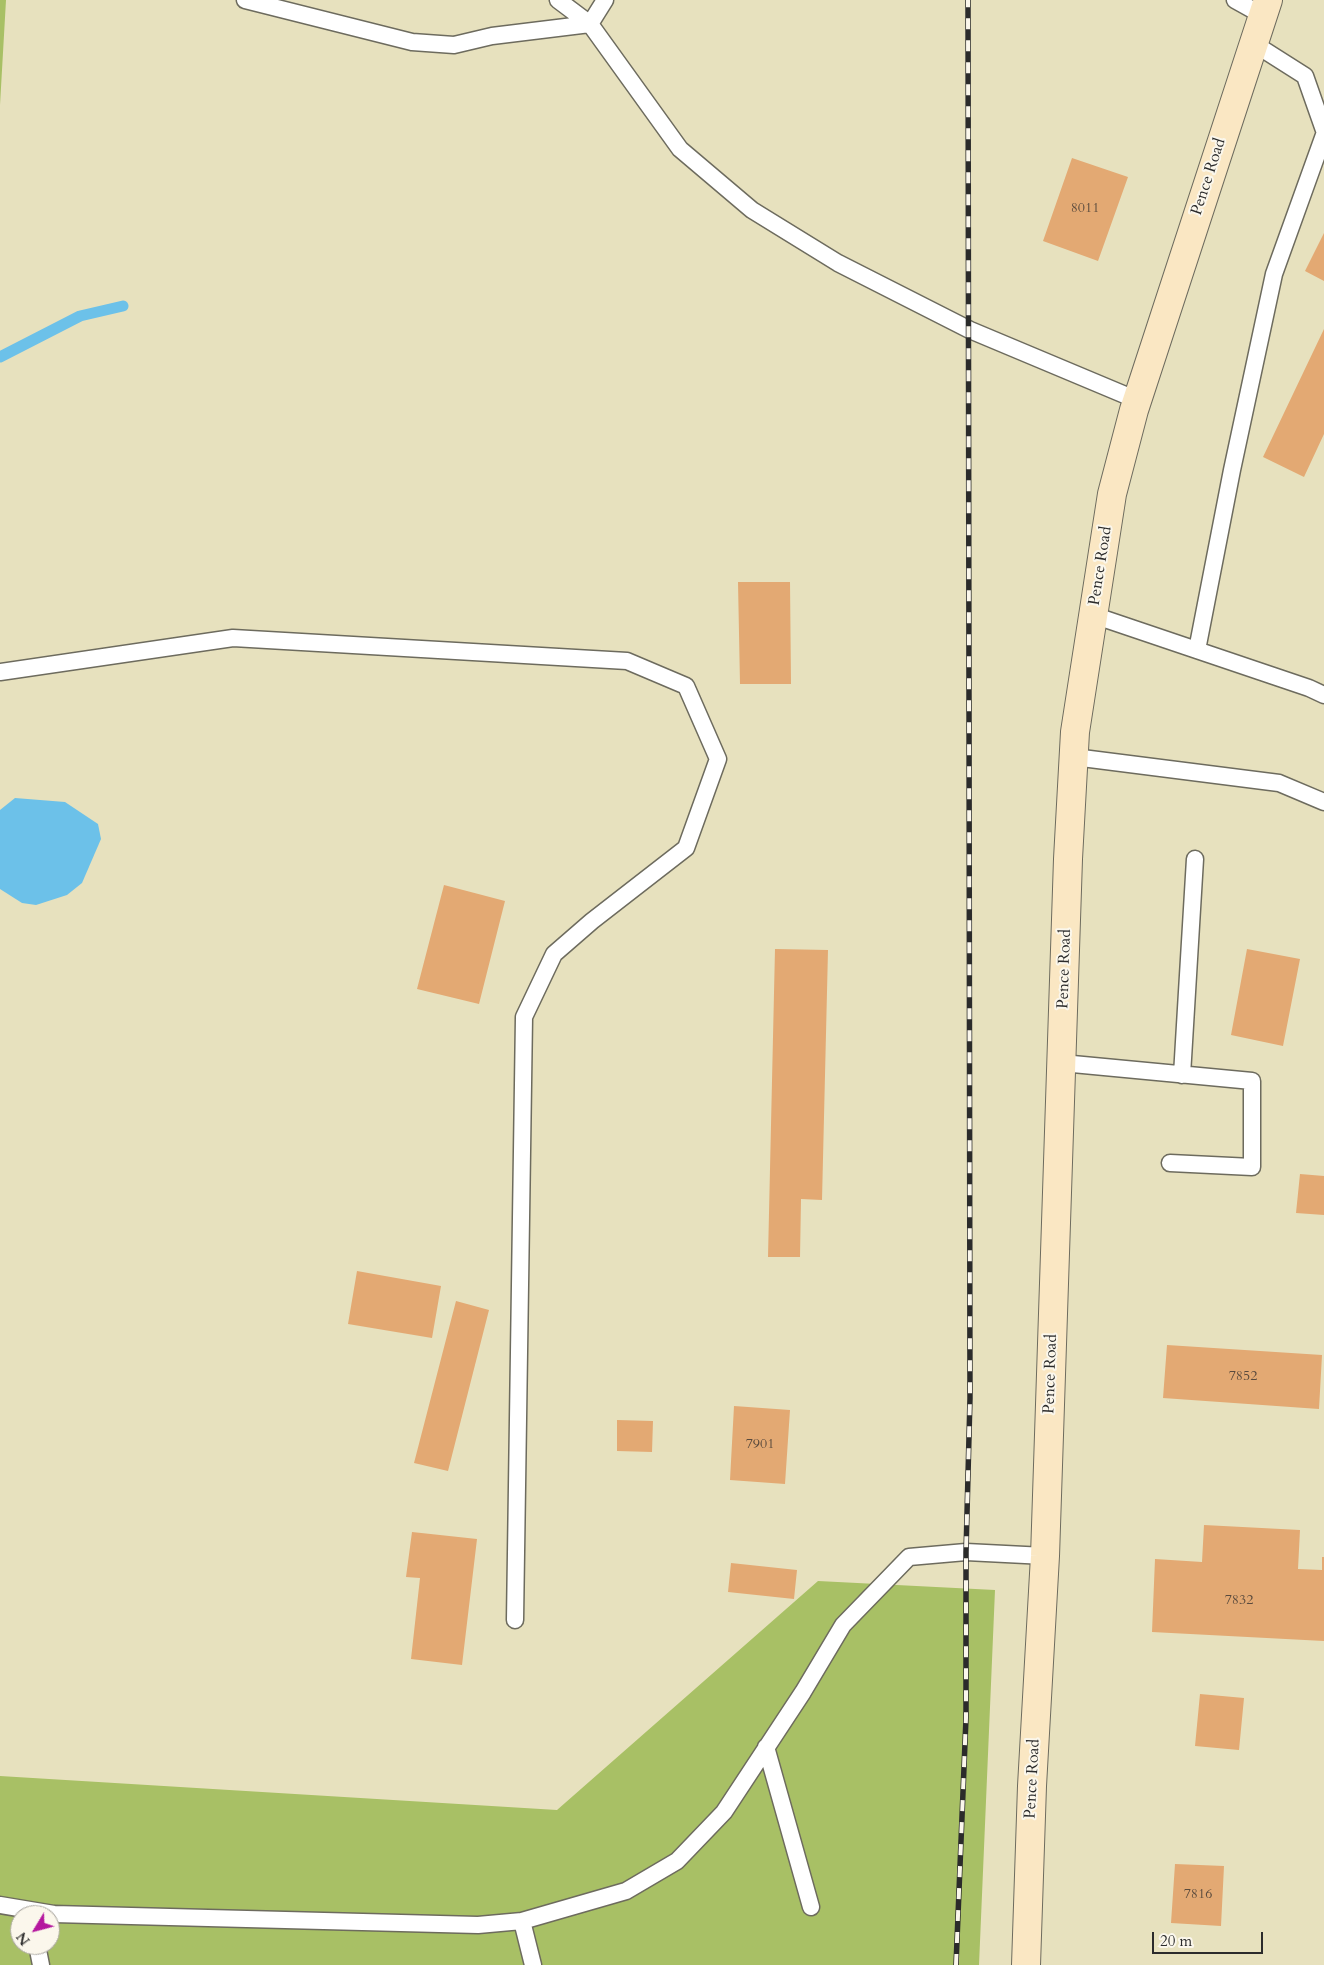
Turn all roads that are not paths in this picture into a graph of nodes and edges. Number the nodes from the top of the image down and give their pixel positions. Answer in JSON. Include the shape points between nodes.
{"nodes":[{"id":1,"x":245,"y":0,"type":"edge"},
{"id":2,"x":558,"y":0,"type":"edge"},
{"id":3,"x":605,"y":0,"type":"edge"},
{"id":4,"x":1235,"y":0,"type":"edge"},
{"id":5,"x":1265,"y":7,"type":"edge"},
{"id":6,"x":590,"y":24,"type":"junction"},
{"id":7,"x":1253,"y":43,"type":"junction"},
{"id":8,"x":1324,"y":130,"type":"edge"},
{"id":9,"x":1324,"y":135,"type":"edge"},
{"id":10,"x":1137,"y":400,"type":"junction"},
{"id":11,"x":1093,"y":615,"type":"junction"},
{"id":12,"x":1198,"y":650,"type":"junction"},
{"id":13,"x":0,"y":672,"type":"edge"},
{"id":14,"x":1316,"y":685,"type":"edge"},
{"id":15,"x":1324,"y":695,"type":"edge"},
{"id":16,"x":1074,"y":757,"type":"junction"},
{"id":17,"x":1324,"y":802,"type":"edge"},
{"id":18,"x":1195,"y":859,"type":"dead end"},
{"id":19,"x":1062,"y":1063,"type":"junction"},
{"id":20,"x":1182,"y":1075,"type":"junction"},
{"id":21,"x":1170,"y":1162,"type":"dead end"},
{"id":22,"x":1045,"y":1556,"type":"junction"},
{"id":23,"x":515,"y":1620,"type":"dead end"},
{"id":24,"x":766,"y":1747,"type":"junction"},
{"id":25,"x":811,"y":1907,"type":"dead end"},
{"id":26,"x":60,"y":1914,"type":"edge"},
{"id":27,"x":522,"y":1921,"type":"junction"},
{"id":28,"x":533,"y":1965,"type":"edge"},
{"id":29,"x":1026,"y":1965,"type":"edge"}],
"edges":[{"from":1,"to":6,"type":"lane","via":[[412,42],[454,45],[492,36]]},
{"from":2,"to":6,"type":"lane"},
{"from":3,"to":6,"type":"lane"},
{"from":4,"to":5,"type":"lane"},
{"from":5,"to":7,"type":"street","name":"Pence Road"},
{"from":6,"to":10,"type":"lane","via":[[680,149],[752,210],[838,263],[970,330]]},
{"from":7,"to":8,"type":"lane","via":[[1305,76]]},
{"from":7,"to":10,"type":"street","name":"Pence Road"},
{"from":9,"to":12,"type":"lane","via":[[1274,274]]},
{"from":10,"to":11,"type":"street","name":"Pence Road","via":[[1112,494]]},
{"from":11,"to":12,"type":"lane"},
{"from":11,"to":16,"type":"street","name":"Pence Road"},
{"from":12,"to":14,"type":"lane"},
{"from":13,"to":23,"type":"lane","via":[[233,638],[627,661],[686,686],[718,758],[686,848],[554,954],[524,1017]]},
{"from":14,"to":15,"type":"lane"},
{"from":16,"to":17,"type":"lane","via":[[1279,783]]},
{"from":16,"to":19,"type":"street","name":"Pence Road"},
{"from":18,"to":20,"type":"lane"},
{"from":19,"to":20,"type":"lane"},
{"from":19,"to":22,"type":"street","name":"Pence Road"},
{"from":20,"to":21,"type":"lane","via":[[1252,1081],[1252,1168]]},
{"from":22,"to":24,"type":"lane","via":[[966,1552],[909,1557],[844,1624]]},
{"from":22,"to":29,"type":"street","name":"Pence Road"},
{"from":24,"to":25,"type":"lane"},
{"from":24,"to":27,"type":"lane","via":[[724,1812],[677,1860],[626,1891]]},
{"from":26,"to":27,"type":"lane","via":[[478,1925]]},
{"from":27,"to":28,"type":"lane"}]}
